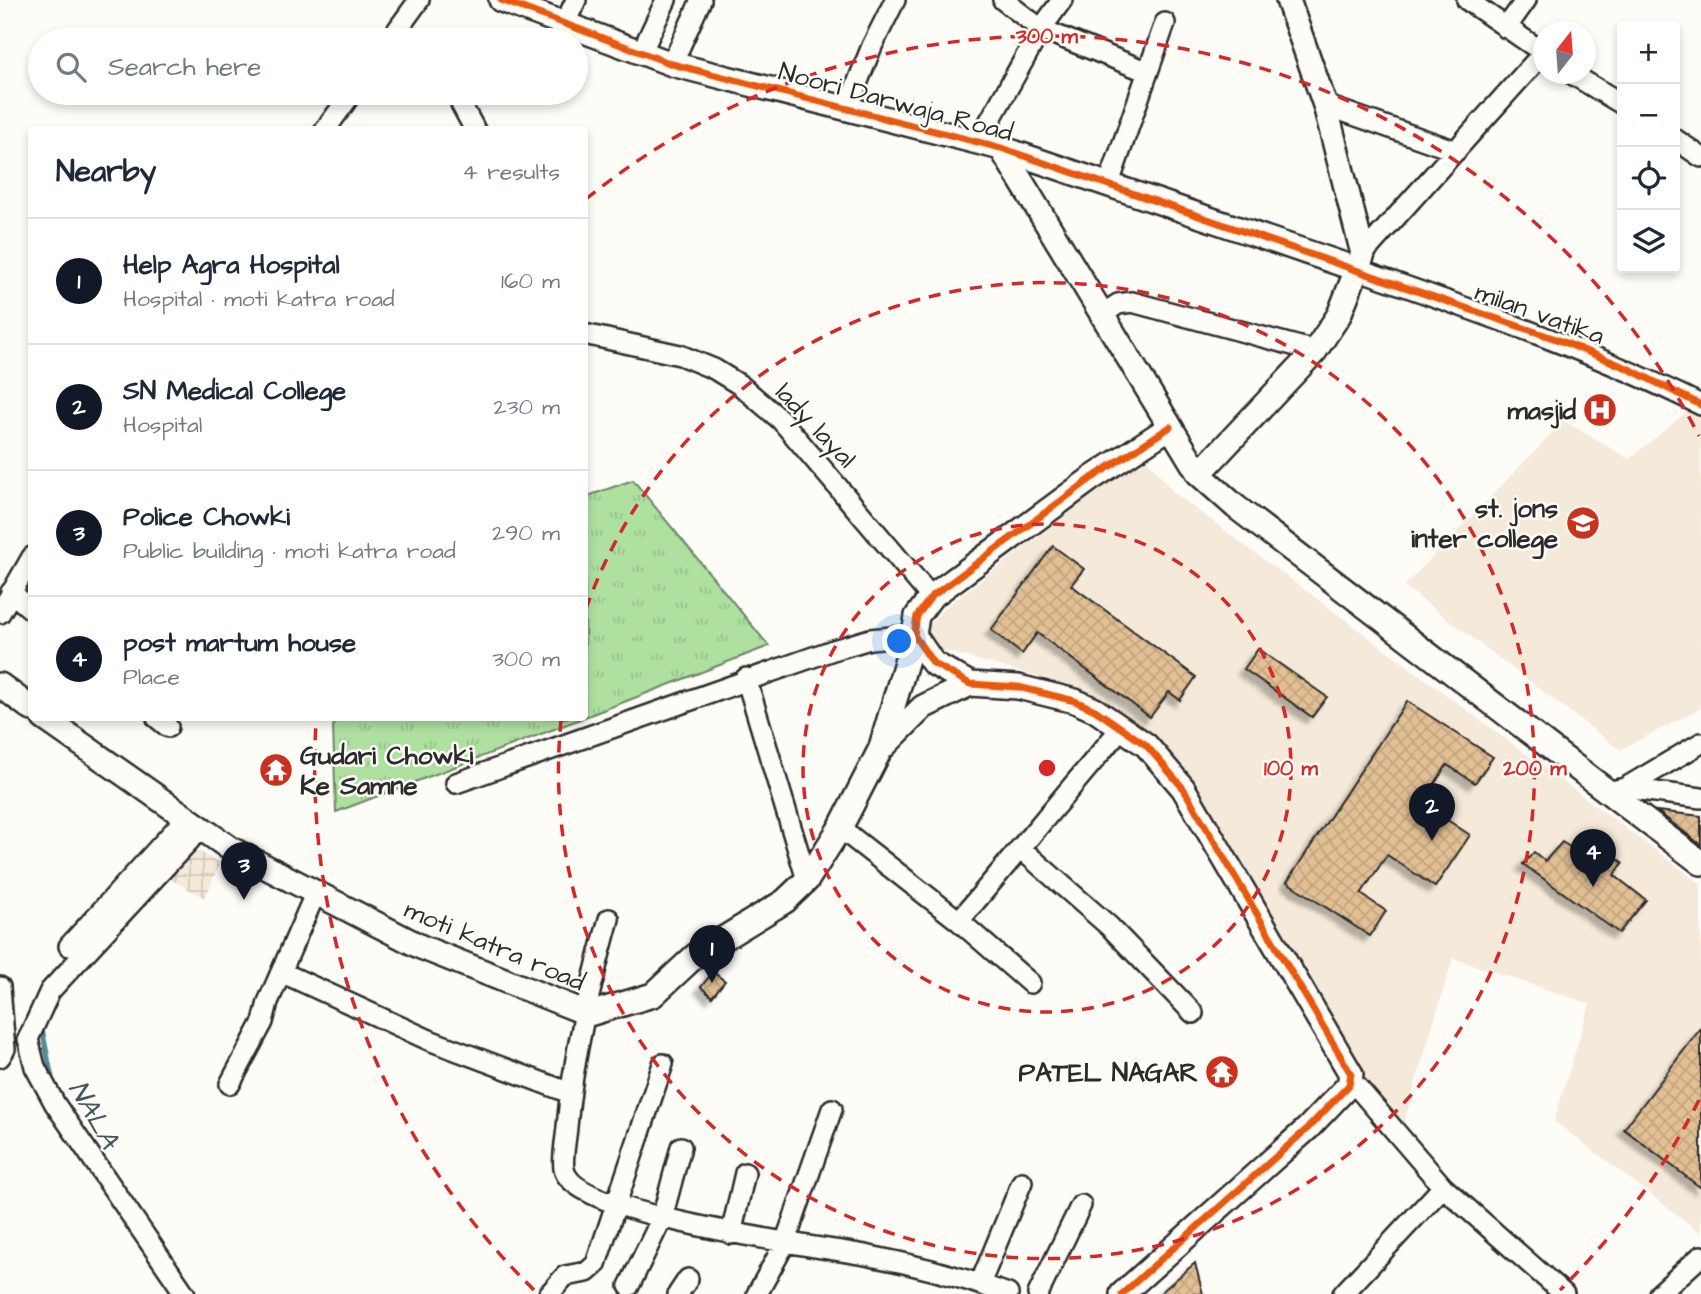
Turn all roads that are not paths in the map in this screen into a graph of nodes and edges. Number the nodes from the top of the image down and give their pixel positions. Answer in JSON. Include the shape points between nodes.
{"nodes":[{"id":1,"x":419,"y":0,"type":"edge"},
{"id":2,"x":501,"y":0,"type":"edge"},
{"id":3,"x":576,"y":0,"type":"edge"},
{"id":4,"x":666,"y":0,"type":"edge"},
{"id":5,"x":701,"y":0,"type":"edge"},
{"id":6,"x":895,"y":0,"type":"edge"},
{"id":7,"x":1003,"y":0,"type":"edge"},
{"id":8,"x":1062,"y":0,"type":"edge"},
{"id":9,"x":1288,"y":0,"type":"edge"},
{"id":10,"x":1467,"y":0,"type":"edge"},
{"id":11,"x":1526,"y":0,"type":"edge"},
{"id":12,"x":565,"y":23,"type":"junction"},
{"id":13,"x":1165,"y":23,"type":"dead end"},
{"id":14,"x":399,"y":28,"type":"edge"},
{"id":15,"x":578,"y":28,"type":"edge"},
{"id":16,"x":1506,"y":28,"type":"junction"},
{"id":17,"x":1041,"y":29,"type":"junction"},
{"id":18,"x":588,"y":32,"type":"edge"},
{"id":19,"x":1533,"y":46,"type":"edge"},
{"id":20,"x":641,"y":53,"type":"junction"},
{"id":21,"x":671,"y":64,"type":"junction"},
{"id":22,"x":1533,"y":64,"type":"edge"},
{"id":23,"x":1149,"y":72,"type":"junction"},
{"id":24,"x":1589,"y":84,"type":"edge"},
{"id":25,"x":1617,"y":101,"type":"edge"},
{"id":26,"x":343,"y":105,"type":"edge"},
{"id":27,"x":462,"y":105,"type":"edge"},
{"id":28,"x":1325,"y":105,"type":"junction"},
{"id":29,"x":847,"y":108,"type":"junction"},
{"id":30,"x":328,"y":126,"type":"edge"},
{"id":31,"x":473,"y":126,"type":"edge"},
{"id":32,"x":978,"y":142,"type":"junction"},
{"id":33,"x":1680,"y":142,"type":"edge"},
{"id":34,"x":1001,"y":148,"type":"junction"},
{"id":35,"x":1456,"y":151,"type":"junction"},
{"id":36,"x":1701,"y":157,"type":"edge"},
{"id":37,"x":1108,"y":186,"type":"junction"},
{"id":38,"x":1361,"y":262,"type":"junction"},
{"id":39,"x":1101,"y":315,"type":"junction"},
{"id":40,"x":588,"y":335,"type":"edge"},
{"id":41,"x":1315,"y":351,"type":"junction"},
{"id":42,"x":1701,"y":405,"type":"edge"},
{"id":43,"x":1170,"y":427,"type":"junction"},
{"id":44,"x":1199,"y":474,"type":"junction"},
{"id":45,"x":28,"y":564,"type":"edge"},
{"id":46,"x":11,"y":592,"type":"junction"},
{"id":47,"x":931,"y":597,"type":"junction"},
{"id":48,"x":28,"y":607,"type":"edge"},
{"id":49,"x":0,"y":613,"type":"edge"},
{"id":50,"x":914,"y":635,"type":"junction"},
{"id":51,"x":746,"y":678,"type":"junction"},
{"id":52,"x":970,"y":684,"type":"junction"},
{"id":53,"x":0,"y":685,"type":"edge"},
{"id":54,"x":28,"y":706,"type":"edge"},
{"id":55,"x":48,"y":721,"type":"edge"},
{"id":56,"x":1122,"y":727,"type":"junction"},
{"id":57,"x":1701,"y":743,"type":"edge"},
{"id":58,"x":880,"y":750,"type":"junction"},
{"id":59,"x":456,"y":783,"type":"dead end"},
{"id":60,"x":1616,"y":790,"type":"junction"},
{"id":61,"x":1701,"y":798,"type":"edge"},
{"id":62,"x":192,"y":824,"type":"junction"},
{"id":63,"x":840,"y":828,"type":"junction"},
{"id":64,"x":1020,"y":848,"type":"junction"},
{"id":65,"x":1701,"y":863,"type":"edge"},
{"id":66,"x":807,"y":880,"type":"junction"},
{"id":67,"x":315,"y":894,"type":"junction"},
{"id":68,"x":609,"y":919,"type":"dead end"},
{"id":69,"x":959,"y":921,"type":"junction"},
{"id":70,"x":69,"y":946,"type":"dead end"},
{"id":71,"x":281,"y":972,"type":"junction"},
{"id":72,"x":1030,"y":983,"type":"dead end"},
{"id":73,"x":0,"y":986,"type":"edge"},
{"id":74,"x":583,"y":1013,"type":"junction"},
{"id":75,"x":1194,"y":1013,"type":"dead end"},
{"id":76,"x":5,"y":1036,"type":"junction"},
{"id":77,"x":28,"y":1039,"type":"junction"},
{"id":78,"x":0,"y":1057,"type":"edge"},
{"id":79,"x":663,"y":1064,"type":"dead end"},
{"id":80,"x":1352,"y":1081,"type":"junction"},
{"id":81,"x":230,"y":1084,"type":"dead end"},
{"id":82,"x":570,"y":1093,"type":"junction"},
{"id":83,"x":832,"y":1109,"type":"dead end"},
{"id":84,"x":681,"y":1147,"type":"dead end"},
{"id":85,"x":745,"y":1173,"type":"dead end"},
{"id":86,"x":1022,"y":1182,"type":"dead end"},
{"id":87,"x":1443,"y":1187,"type":"junction"},
{"id":88,"x":616,"y":1202,"type":"junction"},
{"id":89,"x":1082,"y":1205,"type":"dead end"},
{"id":90,"x":662,"y":1218,"type":"junction"},
{"id":91,"x":731,"y":1234,"type":"junction"},
{"id":92,"x":785,"y":1243,"type":"junction"},
{"id":93,"x":1701,"y":1256,"type":"edge"},
{"id":94,"x":980,"y":1284,"type":"junction"},
{"id":95,"x":629,"y":1286,"type":"dead end"},
{"id":96,"x":185,"y":1294,"type":"edge"},
{"id":97,"x":549,"y":1294,"type":"edge"},
{"id":98,"x":757,"y":1294,"type":"edge"},
{"id":99,"x":1008,"y":1294,"type":"edge"},
{"id":100,"x":1038,"y":1294,"type":"edge"},
{"id":101,"x":1122,"y":1294,"type":"edge"},
{"id":102,"x":1343,"y":1294,"type":"edge"},
{"id":103,"x":1564,"y":1294,"type":"edge"},
{"id":104,"x":1659,"y":1294,"type":"edge"}],
"edges":[{"from":1,"to":14,"type":"street"},
{"from":2,"to":12,"type":"street","name":"Noori Darwaja Road"},
{"from":3,"to":12,"type":"street"},
{"from":4,"to":20,"type":"street"},
{"from":5,"to":21,"type":"street"},
{"from":6,"to":29,"type":"street"},
{"from":7,"to":17,"type":"street"},
{"from":8,"to":17,"type":"street"},
{"from":9,"to":28,"type":"street"},
{"from":10,"to":16,"type":"street"},
{"from":11,"to":16,"type":"street"},
{"from":12,"to":15,"type":"street","name":"Noori Darwaja Road"},
{"from":13,"to":23,"type":"street"},
{"from":16,"to":19,"type":"street"},
{"from":17,"to":23,"type":"street"},
{"from":17,"to":32,"type":"street"},
{"from":18,"to":20,"type":"street","name":"Noori Darwaja Road"},
{"from":20,"to":21,"type":"street","name":"Noori Darwaja Road"},
{"from":21,"to":29,"type":"street","name":"Noori Darwaja Road"},
{"from":22,"to":35,"type":"street"},
{"from":23,"to":37,"type":"street"},
{"from":24,"to":25,"type":"street"},
{"from":26,"to":30,"type":"street"},
{"from":27,"to":31,"type":"street"},
{"from":28,"to":35,"type":"street"},
{"from":28,"to":38,"type":"street"},
{"from":29,"to":32,"type":"street","name":"Noori Darwaja Road"},
{"from":32,"to":34,"type":"street","name":"Noori Darwaja Road"},
{"from":33,"to":36,"type":"street"},
{"from":34,"to":37,"type":"street","name":"Noori Darwaja Road"},
{"from":34,"to":39,"type":"street"},
{"from":35,"to":38,"type":"street"},
{"from":37,"to":38,"type":"street","name":"Noori Darwaja Road"},
{"from":38,"to":41,"type":"street","via":[[1339,315]]},
{"from":38,"to":42,"type":"street","name":"milan vatika","via":[[1556,339]]},
{"from":39,"to":41,"type":"street","via":[[1118,304],[1132,302]]},
{"from":39,"to":43,"type":"street"},
{"from":40,"to":47,"type":"street","name":"lady layal","via":[[680,355],[740,385],[781,420]]},
{"from":41,"to":44,"type":"street"},
{"from":43,"to":44,"type":"street"},
{"from":43,"to":47,"type":"street","via":[[1092,478]]},
{"from":44,"to":60,"type":"street","via":[[1236,507]]},
{"from":45,"to":46,"type":"street"},
{"from":46,"to":48,"type":"street"},
{"from":46,"to":49,"type":"street"},
{"from":47,"to":50,"type":"street","via":[[917,617]]},
{"from":50,"to":51,"type":"street","via":[[870,639]]},
{"from":50,"to":52,"type":"street","via":[[933,663]]},
{"from":50,"to":58,"type":"street"},
{"from":51,"to":59,"type":"street"},
{"from":51,"to":66,"type":"street"},
{"from":52,"to":56,"type":"street","via":[[1018,687],[1075,701]]},
{"from":52,"to":58,"type":"street","name":"moti katra road","via":[[923,707]]},
{"from":53,"to":54,"type":"street"},
{"from":55,"to":62,"type":"street","name":"moti katra road"},
{"from":56,"to":64,"type":"street"},
{"from":56,"to":80,"type":"street","via":[[1146,745],[1182,788]]},
{"from":57,"to":60,"type":"street"},
{"from":58,"to":63,"type":"street","name":"moti katra road"},
{"from":60,"to":61,"type":"street"},
{"from":60,"to":65,"type":"street"},
{"from":62,"to":67,"type":"street","name":"moti katra road"},
{"from":62,"to":70,"type":"street"},
{"from":62,"to":77,"type":"street","via":[[50,991]]},
{"from":63,"to":66,"type":"street","name":"moti katra road"},
{"from":63,"to":69,"type":"street"},
{"from":64,"to":69,"type":"street"},
{"from":64,"to":75,"type":"street","via":[[1110,927]]},
{"from":66,"to":74,"type":"street","name":"moti katra road","via":[[762,918],[695,956],[661,990],[625,1005]]},
{"from":67,"to":71,"type":"street"},
{"from":67,"to":74,"type":"street","name":"moti katra road","via":[[421,947]]},
{"from":68,"to":74,"type":"street"},
{"from":69,"to":72,"type":"street"},
{"from":71,"to":81,"type":"street","via":[[263,1022]]},
{"from":71,"to":82,"type":"street","via":[[429,1040]]},
{"from":73,"to":76,"type":"street"},
{"from":74,"to":82,"type":"street"},
{"from":76,"to":77,"type":"street"},
{"from":76,"to":78,"type":"street"},
{"from":77,"to":96,"type":"street","via":[[34,1067],[55,1104]]},
{"from":79,"to":88,"type":"street"},
{"from":80,"to":87,"type":"street"},
{"from":80,"to":101,"type":"street","via":[[1308,1128]]},
{"from":82,"to":88,"type":"street","via":[[564,1170],[573,1183]]},
{"from":83,"to":92,"type":"street"},
{"from":84,"to":90,"type":"street"},
{"from":85,"to":91,"type":"street"},
{"from":86,"to":94,"type":"street"},
{"from":87,"to":102,"type":"street"},
{"from":87,"to":103,"type":"street"},
{"from":88,"to":90,"type":"street"},
{"from":88,"to":97,"type":"street","via":[[596,1264],[587,1272],[565,1276]]},
{"from":89,"to":100,"type":"street"},
{"from":90,"to":91,"type":"street"},
{"from":90,"to":95,"type":"street"},
{"from":91,"to":92,"type":"street"},
{"from":92,"to":94,"type":"street","via":[[866,1256]]},
{"from":92,"to":98,"type":"street"},
{"from":93,"to":104,"type":"street"},
{"from":94,"to":99,"type":"street"}]}
